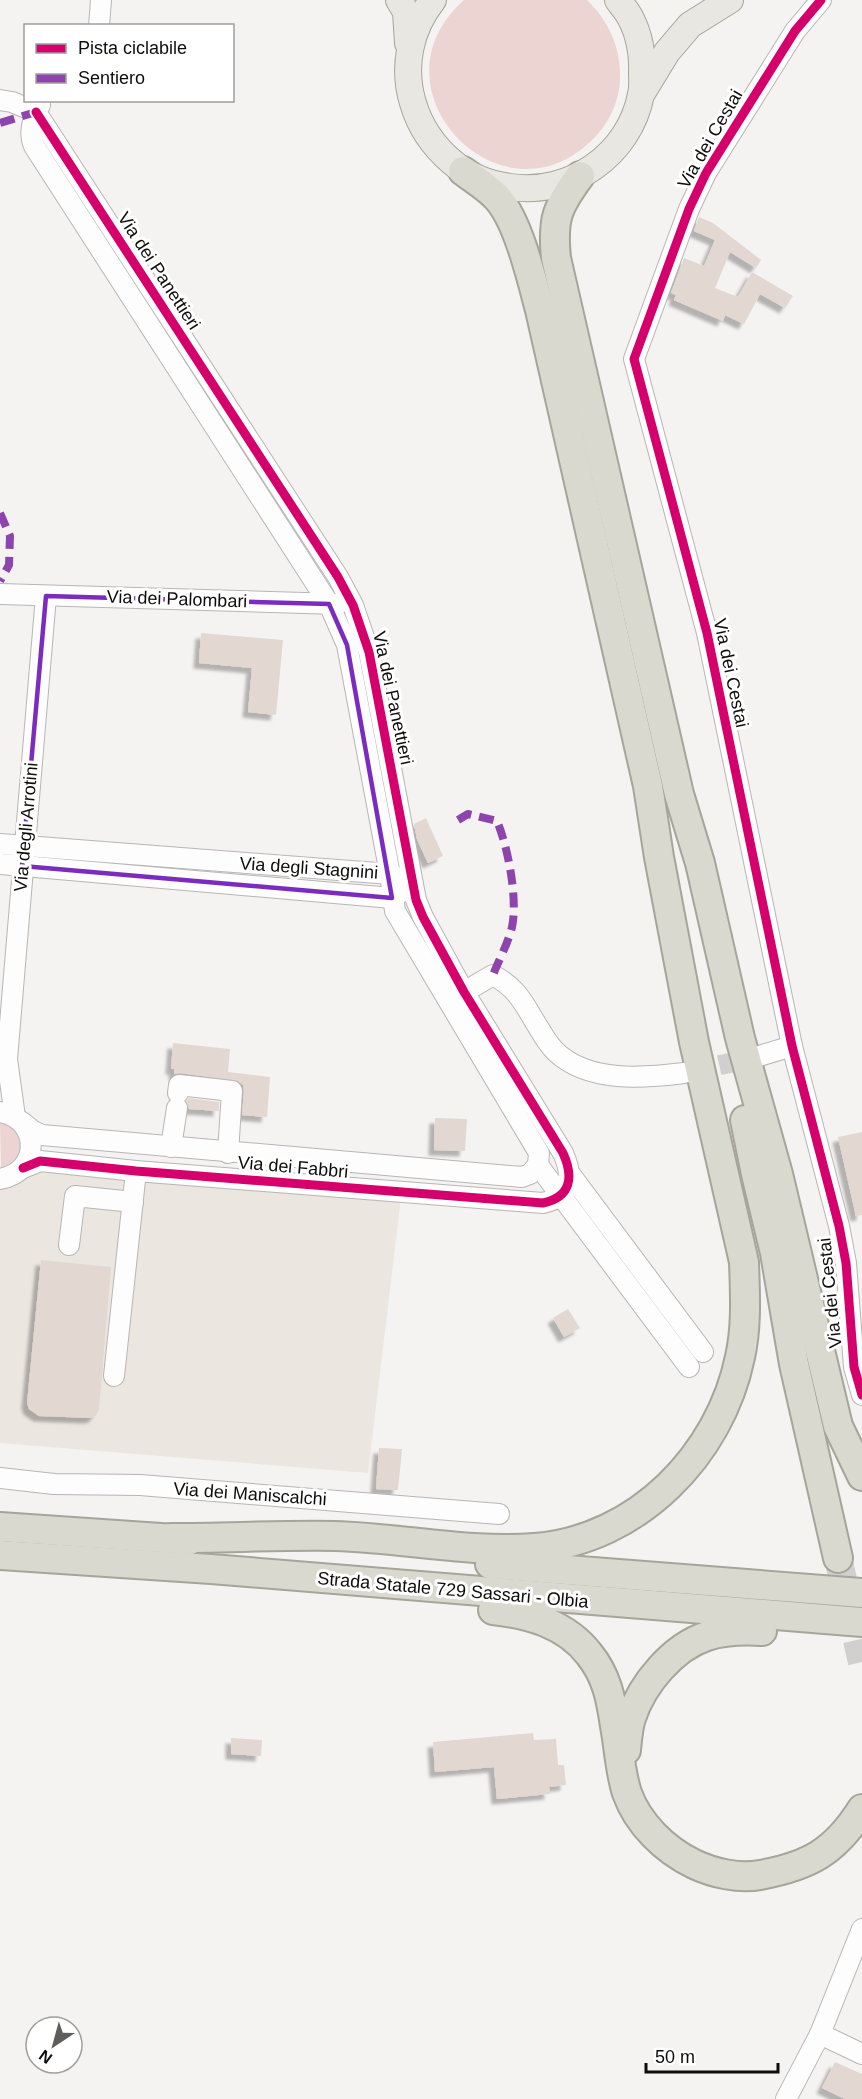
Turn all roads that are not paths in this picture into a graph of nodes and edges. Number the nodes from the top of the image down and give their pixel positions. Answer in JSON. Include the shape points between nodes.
{"nodes":[{"id":1,"x":101,"y":0,"type":"edge"},
{"id":2,"x":399,"y":0,"type":"edge"},
{"id":3,"x":433,"y":0,"type":"edge"},
{"id":4,"x":618,"y":0,"type":"edge"},
{"id":5,"x":730,"y":0,"type":"edge"},
{"id":6,"x":821,"y":0,"type":"edge"},
{"id":7,"x":99,"y":24,"type":"edge"},
{"id":8,"x":408,"y":53,"type":"junction"},
{"id":9,"x":642,"y":93,"type":"junction"},
{"id":10,"x":0,"y":100,"type":"edge"},
{"id":11,"x":40,"y":106,"type":"edge"},
{"id":12,"x":463,"y":171,"type":"junction"},
{"id":13,"x":580,"y":176,"type":"junction"},
{"id":14,"x":0,"y":594,"type":"edge"},
{"id":15,"x":46,"y":596,"type":"junction"},
{"id":16,"x":329,"y":604,"type":"junction"},
{"id":17,"x":353,"y":605,"type":"junction"},
{"id":18,"x":648,"y":786,"type":"junction"},
{"id":19,"x":679,"y":794,"type":"junction"},
{"id":20,"x":0,"y":844,"type":"edge"},
{"id":21,"x":24,"y":846,"type":"junction"},
{"id":22,"x":0,"y":864,"type":"edge"},
{"id":23,"x":22,"y":866,"type":"junction"},
{"id":24,"x":390,"y":874,"type":"junction"},
{"id":25,"x":412,"y":885,"type":"junction"},
{"id":26,"x":392,"y":898,"type":"junction"},
{"id":27,"x":464,"y":992,"type":"junction"},
{"id":28,"x":792,"y":1046,"type":"junction"},
{"id":29,"x":756,"y":1057,"type":"tunnel mouth"},
{"id":30,"x":4,"y":1068,"type":"edge"},
{"id":31,"x":684,"y":1073,"type":"tunnel mouth"},
{"id":32,"x":12,"y":1117,"type":"edge"},
{"id":33,"x":171,"y":1147,"type":"junction"},
{"id":34,"x":228,"y":1153,"type":"junction"},
{"id":35,"x":278,"y":1156,"type":"junction"},
{"id":36,"x":538,"y":1166,"type":"junction"},
{"id":37,"x":136,"y":1171,"type":"junction"},
{"id":38,"x":570,"y":1174,"type":"junction"},
{"id":39,"x":8,"y":1179,"type":"edge"},
{"id":40,"x":275,"y":1182,"type":"junction"},
{"id":41,"x":560,"y":1196,"type":"junction"},
{"id":42,"x":133,"y":1202,"type":"junction"},
{"id":43,"x":69,"y":1245,"type":"dead end"},
{"id":44,"x":704,"y":1352,"type":"dead end"},
{"id":45,"x":794,"y":1364,"type":"junction"},
{"id":46,"x":689,"y":1367,"type":"dead end"},
{"id":47,"x":114,"y":1376,"type":"dead end"},
{"id":48,"x":862,"y":1395,"type":"edge"},
{"id":49,"x":862,"y":1476,"type":"edge"},
{"id":50,"x":0,"y":1478,"type":"edge"},
{"id":51,"x":500,"y":1514,"type":"dead end"},
{"id":52,"x":0,"y":1527,"type":"edge"},
{"id":53,"x":171,"y":1538,"type":"junction"},
{"id":54,"x":0,"y":1555,"type":"edge"},
{"id":55,"x":838,"y":1558,"type":"tunnel mouth"},
{"id":56,"x":284,"y":1576,"type":"junction"},
{"id":57,"x":862,"y":1593,"type":"edge"},
{"id":58,"x":862,"y":1622,"type":"edge"},
{"id":59,"x":862,"y":1638,"type":"edge"},
{"id":60,"x":623,"y":1772,"type":"junction"},
{"id":61,"x":862,"y":1809,"type":"edge"},
{"id":62,"x":862,"y":1929,"type":"edge"},
{"id":63,"x":820,"y":2034,"type":"junction"},
{"id":64,"x":862,"y":2054,"type":"edge"},
{"id":65,"x":786,"y":2099,"type":"edge"}],
"edges":[{"from":1,"to":7,"type":"street"},
{"from":2,"to":8,"type":"main road","via":[[405,12]]},
{"from":3,"to":8,"type":"main road","via":[[421,15]]},
{"from":4,"to":9,"type":"main road","via":[[632,19],[643,56]]},
{"from":5,"to":9,"type":"main road","via":[[690,25],[667,52]]},
{"from":6,"to":28,"type":"street","name":"Via dei Cestai","via":[[795,31],[706,173],[634,359],[707,633]]},
{"from":8,"to":12,"type":"main road","via":[[408,87],[418,120],[436,149]]},
{"from":9,"to":13,"type":"main road","via":[[621,142]]},
{"from":10,"to":11,"type":"street"},
{"from":11,"to":16,"type":"street","name":"Via dei Panettieri","via":[[31,130],[34,146]]},
{"from":11,"to":17,"type":"street","name":"Via dei Panettieri"},
{"from":12,"to":13,"type":"main road","via":[[494,185],[525,189],[555,186]]},
{"from":12,"to":18,"type":"highway","via":[[488,189],[506,210],[531,274]]},
{"from":13,"to":19,"type":"highway","via":[[560,205],[555,221],[556,258]]},
{"from":14,"to":15,"type":"street","name":"Via dei Palombari"},
{"from":15,"to":16,"type":"street","name":"Via dei Palombari"},
{"from":15,"to":21,"type":"street","name":"Via degli Arrotini"},
{"from":16,"to":17,"type":"street","name":"Via dei Palombari"},
{"from":16,"to":24,"type":"street","name":"Via dei Panettieri","via":[[347,645]]},
{"from":17,"to":25,"type":"street","name":"Via dei Panettieri","via":[[369,652]]},
{"from":18,"to":45,"type":"highway","via":[[669,856],[764,1257]]},
{"from":18,"to":53,"type":"highway","via":[[694,1042],[744,1262],[746,1296],[741,1356],[712,1429],[683,1470],[647,1504],[601,1532],[561,1544],[504,1549],[336,1536]]},
{"from":19,"to":45,"type":"highway","via":[[775,1253]]},
{"from":19,"to":49,"type":"highway","via":[[700,863],[838,1426]]},
{"from":20,"to":21,"type":"street","name":"Via degli Stagnini"},
{"from":21,"to":23,"type":"street","name":"Via degli Arrotini"},
{"from":21,"to":24,"type":"street","name":"Via degli Stagnini"},
{"from":22,"to":23,"type":"street","name":"Via degli Stagnini"},
{"from":23,"to":26,"type":"street","name":"Via degli Stagnini"},
{"from":23,"to":30,"type":"street","name":"Via degli Arrotini"},
{"from":24,"to":25,"type":"street","name":"Via degli Stagnini"},
{"from":24,"to":26,"type":"street","name":"Via dei Panettieri"},
{"from":25,"to":26,"type":"street","name":"Via degli Stagnini"},
{"from":25,"to":27,"type":"street","name":"Via dei Panettieri","via":[[423,917]]},
{"from":26,"to":36,"type":"street","name":"Via dei Panettieri","via":[[401,922],[539,1153]]},
{"from":27,"to":31,"type":"street","via":[[493,975],[509,983],[556,1052],[591,1071],[646,1078]]},
{"from":27,"to":38,"type":"street","name":"Via dei Panettieri","via":[[563,1153]]},
{"from":28,"to":29,"type":"street"},
{"from":28,"to":48,"type":"street","name":"Via dei Cestai","via":[[839,1226],[846,1263],[854,1366]]},
{"from":30,"to":32,"type":"street","name":"Via degli Arrotini"},
{"from":32,"to":33,"type":"street","name":"Via dei Fabbri","via":[[42,1135]]},
{"from":32,"to":39,"type":"street","name":"Via degli Arrotini","via":[[28,1131],[31,1152]]},
{"from":33,"to":34,"type":"street","name":"Via dei Fabbri"},
{"from":33,"to":34,"type":"street","via":[[178,1085],[232,1091]]},
{"from":34,"to":35,"type":"street","name":"Via dei Fabbri"},
{"from":35,"to":36,"type":"street","name":"Via dei Fabbri","via":[[522,1177]]},
{"from":35,"to":40,"type":"street","name":"Via dei Fabbri"},
{"from":36,"to":41,"type":"street"},
{"from":37,"to":39,"type":"street","name":"Via dei Fabbri","via":[[40,1161]]},
{"from":37,"to":40,"type":"street","name":"Via dei Fabbri"},
{"from":37,"to":42,"type":"street"},
{"from":38,"to":41,"type":"street"},
{"from":38,"to":44,"type":"street","name":"Via dei Panettieri"},
{"from":40,"to":41,"type":"street","name":"Via dei Fabbri","via":[[543,1203]]},
{"from":41,"to":46,"type":"street"},
{"from":42,"to":43,"type":"street","via":[[75,1196]]},
{"from":42,"to":47,"type":"street"},
{"from":45,"to":55,"type":"highway"},
{"from":50,"to":51,"type":"street","name":"Via dei Maniscalchi","via":[[54,1484],[140,1485]]},
{"from":52,"to":53,"type":"highway","name":"Strada Statale 729 Sassari - Olbia"},
{"from":53,"to":57,"type":"highway","name":"Strada Statale 729 Sassari - Olbia"},
{"from":54,"to":56,"type":"highway","name":"Strada Statale 729 Sassari - Olbia"},
{"from":56,"to":58,"type":"highway","name":"Strada Statale 729 Sassari - Olbia"},
{"from":56,"to":60,"type":"highway","via":[[516,1612],[558,1628],[589,1653],[607,1684]]},
{"from":59,"to":60,"type":"highway","via":[[742,1630],[705,1636],[685,1647],[645,1688],[631,1718]]},
{"from":60,"to":61,"type":"highway","via":[[636,1812],[664,1846],[706,1869],[730,1875],[777,1872],[815,1859],[848,1831]]},
{"from":62,"to":63,"type":"street"},
{"from":63,"to":64,"type":"street"},
{"from":63,"to":65,"type":"street"}]}
